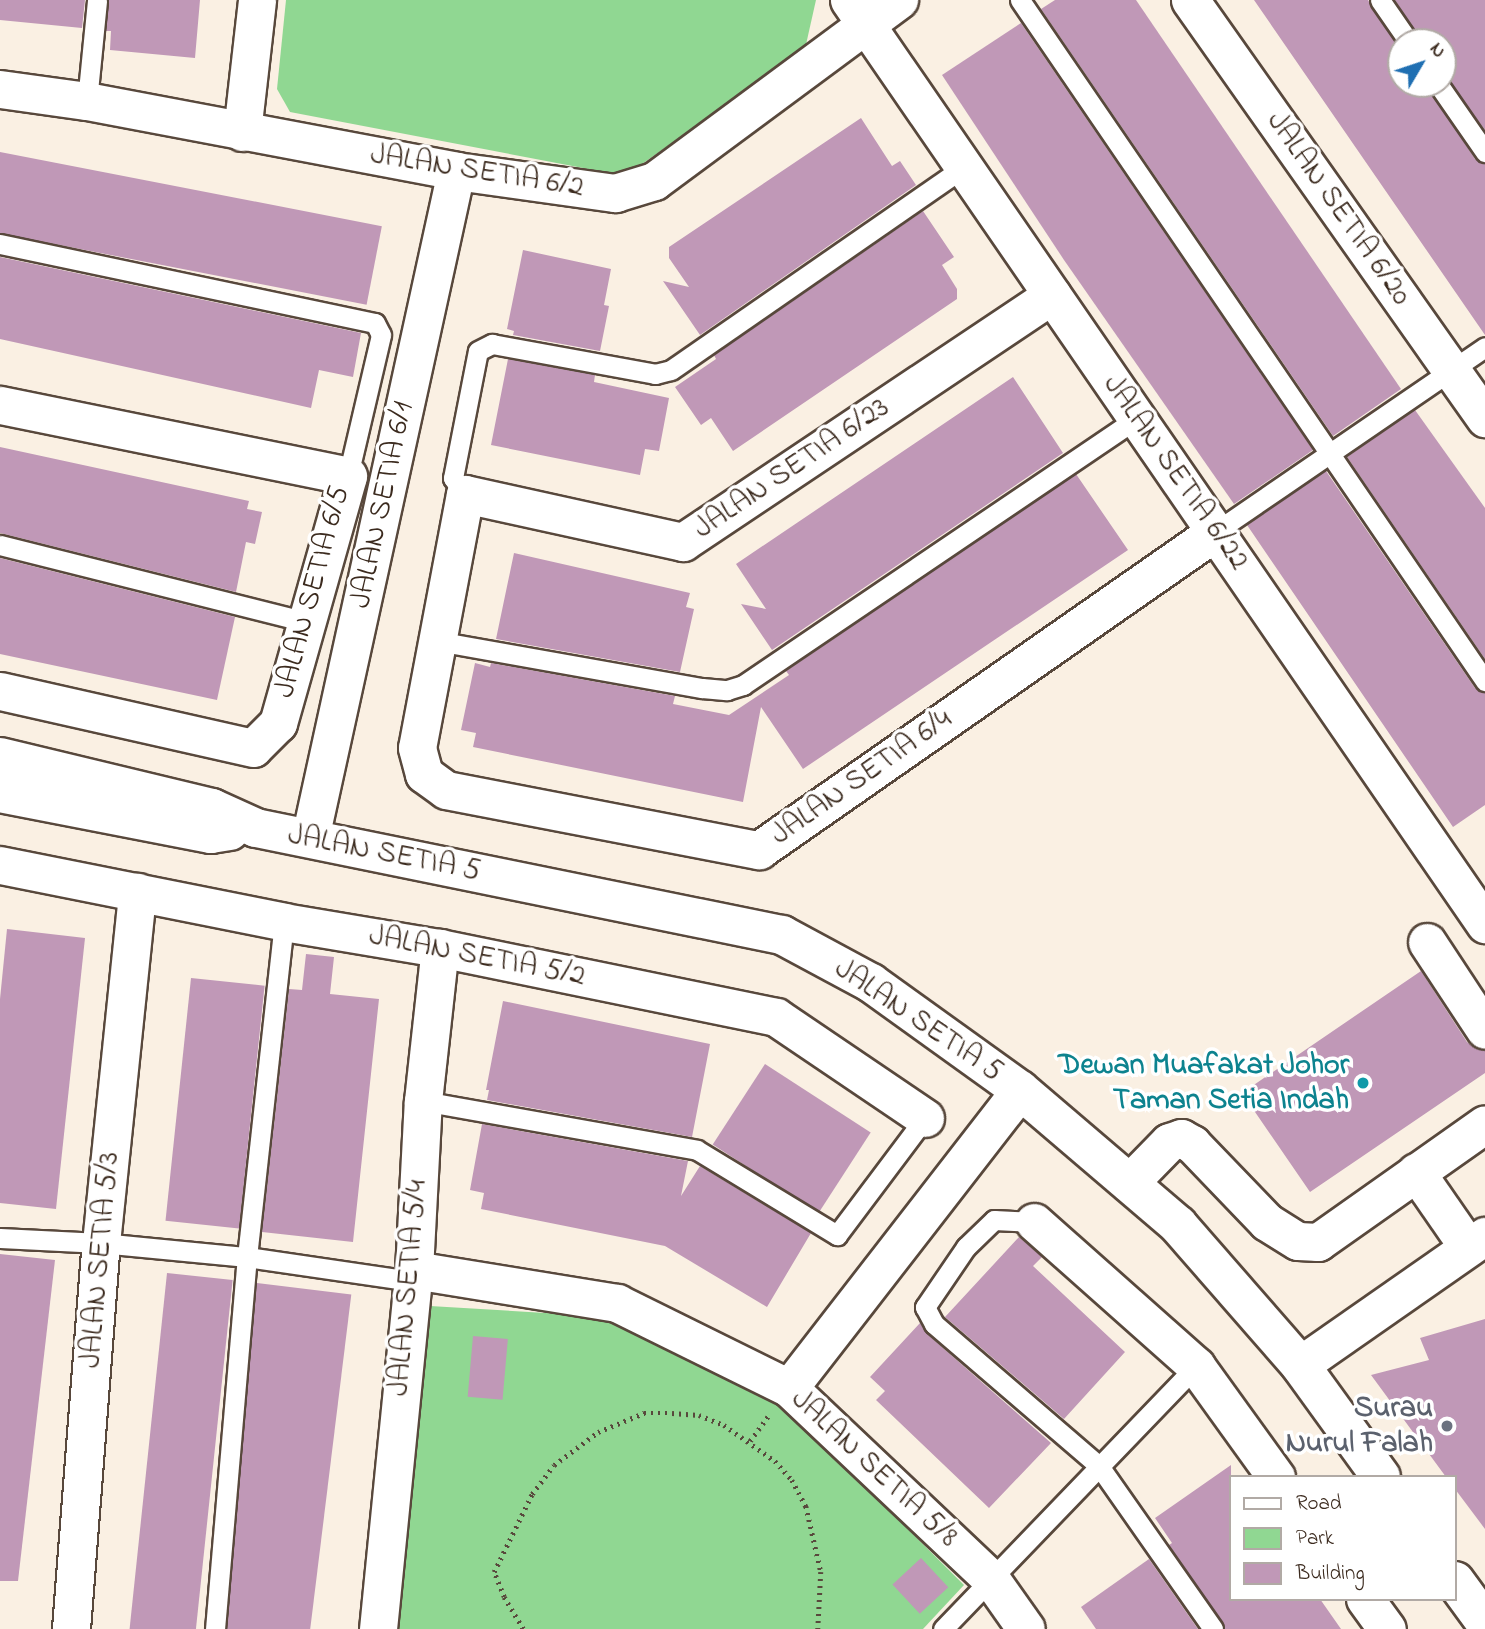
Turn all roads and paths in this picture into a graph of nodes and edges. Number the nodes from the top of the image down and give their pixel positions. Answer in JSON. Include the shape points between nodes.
{"nodes":[{"id":1,"x":97,"y":0,"type":"edge"},
{"id":2,"x":257,"y":0,"type":"edge"},
{"id":3,"x":899,"y":0,"type":"edge"},
{"id":4,"x":1020,"y":0,"type":"edge"},
{"id":5,"x":1190,"y":0,"type":"edge"},
{"id":6,"x":1380,"y":0,"type":"edge"},
{"id":7,"x":857,"y":12,"type":"edge"},
{"id":8,"x":1399,"y":28,"type":"edge"},
{"id":9,"x":0,"y":89,"type":"edge"},
{"id":10,"x":1448,"y":98,"type":"edge"},
{"id":11,"x":87,"y":101,"type":"junction"},
{"id":12,"x":242,"y":132,"type":"junction"},
{"id":13,"x":1485,"y":152,"type":"edge"},
{"id":14,"x":964,"y":167,"type":"junction"},
{"id":15,"x":456,"y":171,"type":"junction"},
{"id":16,"x":0,"y":244,"type":"edge"},
{"id":17,"x":1052,"y":295,"type":"junction"},
{"id":18,"x":1485,"y":347,"type":"edge"},
{"id":19,"x":1452,"y":369,"type":"junction"},
{"id":20,"x":0,"y":405,"type":"edge"},
{"id":21,"x":1137,"y":418,"type":"junction"},
{"id":22,"x":1485,"y":418,"type":"edge"},
{"id":23,"x":1329,"y":454,"type":"junction"},
{"id":24,"x":348,"y":476,"type":"junction"},
{"id":25,"x":465,"y":494,"type":"junction"},
{"id":26,"x":1215,"y":532,"type":"junction"},
{"id":27,"x":0,"y":545,"type":"edge"},
{"id":28,"x":307,"y":622,"type":"junction"},
{"id":29,"x":437,"y":641,"type":"junction"},
{"id":30,"x":1485,"y":681,"type":"edge"},
{"id":31,"x":0,"y":691,"type":"edge"},
{"id":32,"x":0,"y":757,"type":"edge"},
{"id":33,"x":0,"y":793,"type":"edge"},
{"id":34,"x":256,"y":828,"type":"junction"},
{"id":35,"x":310,"y":838,"type":"junction"},
{"id":36,"x":0,"y":865,"type":"edge"},
{"id":37,"x":1473,"y":879,"type":"edge"},
{"id":38,"x":137,"y":892,"type":"junction"},
{"id":39,"x":284,"y":922,"type":"junction"},
{"id":40,"x":1485,"y":923,"type":"edge"},
{"id":41,"x":1427,"y":942,"type":"dead end"},
{"id":42,"x":440,"y":948,"type":"junction"},
{"id":43,"x":1485,"y":1030,"type":"edge"},
{"id":44,"x":1020,"y":1090,"type":"junction"},
{"id":45,"x":422,"y":1101,"type":"junction"},
{"id":46,"x":925,"y":1118,"type":"joint"},
{"id":47,"x":1485,"y":1124,"type":"edge"},
{"id":48,"x":1416,"y":1172,"type":"junction"},
{"id":49,"x":1129,"y":1183,"type":"junction"},
{"id":50,"x":1034,"y":1222,"type":"joint"},
{"id":51,"x":0,"y":1238,"type":"edge"},
{"id":52,"x":1477,"y":1241,"type":"edge"},
{"id":53,"x":101,"y":1243,"type":"junction"},
{"id":54,"x":247,"y":1257,"type":"junction"},
{"id":55,"x":413,"y":1276,"type":"junction"},
{"id":56,"x":1300,"y":1365,"type":"junction"},
{"id":57,"x":1196,"y":1366,"type":"junction"},
{"id":58,"x":789,"y":1388,"type":"junction"},
{"id":59,"x":1099,"y":1466,"type":"junction"},
{"id":60,"x":1275,"y":1475,"type":"edge"},
{"id":61,"x":1380,"y":1475,"type":"edge"},
{"id":62,"x":990,"y":1578,"type":"junction"},
{"id":63,"x":1457,"y":1584,"type":"edge"},
{"id":64,"x":1366,"y":1601,"type":"edge"},
{"id":65,"x":1485,"y":1622,"type":"edge"},
{"id":66,"x":71,"y":1629,"type":"edge"},
{"id":67,"x":215,"y":1629,"type":"edge"},
{"id":68,"x":378,"y":1629,"type":"edge"},
{"id":69,"x":523,"y":1629,"type":"edge"},
{"id":70,"x":818,"y":1629,"type":"edge"},
{"id":71,"x":943,"y":1629,"type":"edge"},
{"id":72,"x":1026,"y":1629,"type":"edge"},
{"id":73,"x":1213,"y":1629,"type":"edge"},
{"id":74,"x":1387,"y":1629,"type":"edge"}],
"edges":[{"from":1,"to":11,"type":"lane"},
{"from":2,"to":12,"type":"street"},
{"from":3,"to":7,"type":"street","name":"JALAN SETIA 6/2"},
{"from":4,"to":23,"type":"lane"},
{"from":5,"to":19,"type":"street","name":"JALAN SETIA 6/20"},
{"from":6,"to":8,"type":"lane"},
{"from":7,"to":14,"type":"street","name":"JALAN SETIA 6/22"},
{"from":7,"to":15,"type":"street","name":"JALAN SETIA 6/2","via":[[654,181],[615,193]]},
{"from":9,"to":11,"type":"street","name":"JALAN SETIA 6/2"},
{"from":10,"to":13,"type":"lane"},
{"from":11,"to":12,"type":"street","name":"JALAN SETIA 6/2"},
{"from":12,"to":15,"type":"street","name":"JALAN SETIA 6/2"},
{"from":14,"to":17,"type":"street","name":"JALAN SETIA 6/22"},
{"from":14,"to":25,"type":"lane","via":[[671,370],[655,374],[492,344],[478,351],[453,478]]},
{"from":15,"to":35,"type":"street","name":"JALAN SETIA 6/1"},
{"from":16,"to":24,"type":"lane","via":[[375,323],[381,335]]},
{"from":17,"to":21,"type":"street","name":"JALAN SETIA 6/22"},
{"from":17,"to":25,"type":"street","name":"JALAN SETIA 6/23","via":[[683,542]]},
{"from":18,"to":19,"type":"lane"},
{"from":19,"to":22,"type":"street","name":"JALAN SETIA 6/20"},
{"from":19,"to":23,"type":"lane"},
{"from":20,"to":24,"type":"street","name":"JALAN SETIA 6/5"},
{"from":21,"to":26,"type":"street","name":"JALAN SETIA 6/22"},
{"from":21,"to":29,"type":"lane","via":[[743,685],[727,690],[702,688]]},
{"from":23,"to":26,"type":"lane"},
{"from":23,"to":30,"type":"lane"},
{"from":24,"to":28,"type":"street","name":"JALAN SETIA 6/5"},
{"from":25,"to":29,"type":"street"},
{"from":26,"to":29,"type":"street","name":"JALAN SETIA 6/4","via":[[759,850],[446,790],[424,774],[417,748]]},
{"from":26,"to":37,"type":"street","name":"JALAN SETIA 6/22"},
{"from":27,"to":28,"type":"lane"},
{"from":28,"to":31,"type":"street","name":"JALAN SETIA 6/5","via":[[278,723],[253,748]]},
{"from":32,"to":34,"type":"street","name":"JALAN SETIA 5","via":[[212,808]]},
{"from":33,"to":34,"type":"street","name":"JALAN SETIA 5","via":[[211,834]]},
{"from":34,"to":35,"type":"street","name":"JALAN SETIA 5"},
{"from":35,"to":44,"type":"street","name":"JALAN SETIA 5","via":[[782,935],[871,983]]},
{"from":36,"to":38,"type":"street","name":"JALAN SETIA 5/2"},
{"from":37,"to":40,"type":"street","name":"JALAN SETIA 6/22"},
{"from":38,"to":39,"type":"street","name":"JALAN SETIA 5/2"},
{"from":38,"to":53,"type":"street","name":"JALAN SETIA 5/3"},
{"from":39,"to":42,"type":"street","name":"JALAN SETIA 5/2"},
{"from":39,"to":54,"type":"lane"},
{"from":41,"to":43,"type":"street"},
{"from":42,"to":45,"type":"street","name":"JALAN SETIA 5/4"},
{"from":42,"to":46,"type":"street","name":"JALAN SETIA 5/2","via":[[776,1017]]},
{"from":44,"to":49,"type":"street","name":"JALAN SETIA 5"},
{"from":44,"to":58,"type":"street"},
{"from":45,"to":46,"type":"lane","via":[[696,1150],[837,1235]]},
{"from":45,"to":55,"type":"street","name":"JALAN SETIA 5/4"},
{"from":47,"to":48,"type":"street"},
{"from":48,"to":49,"type":"street","via":[[1318,1242],[1298,1241],[1267,1222],[1181,1138],[1169,1142]]},
{"from":48,"to":52,"type":"street"},
{"from":49,"to":56,"type":"street","name":"JALAN SETIA 5","via":[[1178,1225]]},
{"from":50,"to":57,"type":"street"},
{"from":50,"to":59,"type":"lane","via":[[995,1220],[966,1247],[925,1307],[934,1324]]},
{"from":51,"to":53,"type":"lane"},
{"from":52,"to":56,"type":"street"},
{"from":53,"to":54,"type":"lane"},
{"from":53,"to":66,"type":"street","name":"JALAN SETIA 5/3"},
{"from":54,"to":55,"type":"lane"},
{"from":54,"to":67,"type":"lane"},
{"from":55,"to":58,"type":"street","name":"JALAN SETIA 5/8","via":[[617,1303]]},
{"from":55,"to":68,"type":"street","name":"JALAN SETIA 5/4"},
{"from":56,"to":61,"type":"street","name":"JALAN SETIA 5"},
{"from":57,"to":59,"type":"lane"},
{"from":57,"to":60,"type":"street"},
{"from":58,"to":62,"type":"street","name":"JALAN SETIA 5/8"},
{"from":59,"to":62,"type":"lane"},
{"from":59,"to":73,"type":"lane"},
{"from":62,"to":71,"type":"lane"},
{"from":62,"to":72,"type":"street","name":"JALAN SETIA 5/8"},
{"from":63,"to":65,"type":"street"},
{"from":64,"to":74,"type":"street"},
{"from":69,"to":70,"type":"path","via":[[494,1572],[532,1494],[554,1465],[598,1432],[654,1413],[699,1415],[724,1425],[775,1461],[792,1480],[806,1506],[819,1560],[822,1610]]}]}
